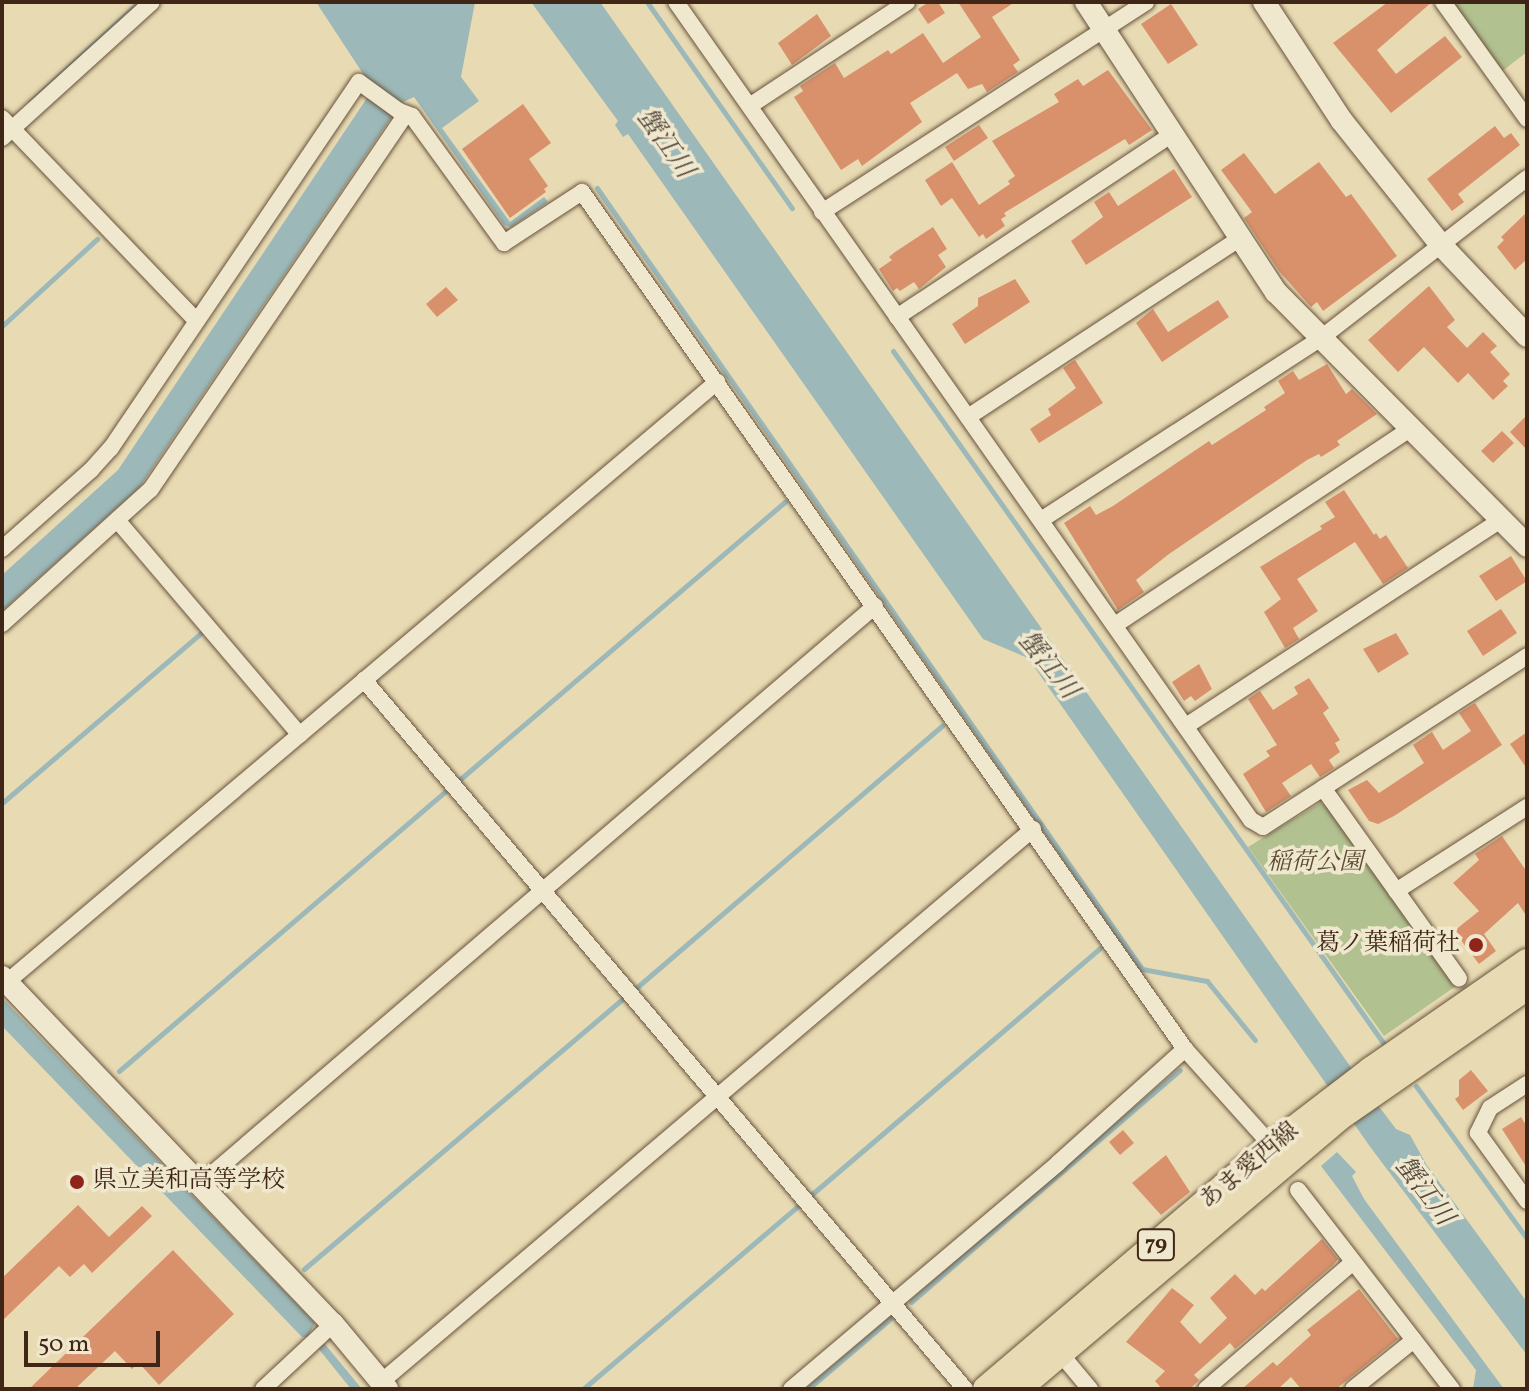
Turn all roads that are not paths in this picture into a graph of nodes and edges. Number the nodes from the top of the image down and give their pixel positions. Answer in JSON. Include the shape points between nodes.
{"nodes":[{"id":1,"x":152,"y":2,"type":"edge"},
{"id":2,"x":676,"y":2,"type":"edge"},
{"id":3,"x":907,"y":2,"type":"edge"},
{"id":4,"x":1086,"y":2,"type":"edge"},
{"id":5,"x":1146,"y":2,"type":"edge"},
{"id":6,"x":1264,"y":2,"type":"edge"},
{"id":7,"x":1443,"y":2,"type":"edge"},
{"id":8,"x":1103,"y":29,"type":"junction"},
{"id":9,"x":751,"y":105,"type":"junction"},
{"id":10,"x":403,"y":112,"type":"junction"},
{"id":11,"x":1527,"y":119,"type":"edge"},
{"id":12,"x":5,"y":128,"type":"edge"},
{"id":13,"x":1172,"y":134,"type":"junction"},
{"id":14,"x":1527,"y":178,"type":"edge"},
{"id":15,"x":822,"y":212,"type":"junction"},
{"id":16,"x":1241,"y":238,"type":"junction"},
{"id":17,"x":1441,"y":245,"type":"junction"},
{"id":18,"x":897,"y":317,"type":"junction"},
{"id":19,"x":195,"y":319,"type":"junction"},
{"id":20,"x":1527,"y":336,"type":"edge"},
{"id":21,"x":1321,"y":338,"type":"junction"},
{"id":22,"x":717,"y":382,"type":"junction"},
{"id":23,"x":968,"y":417,"type":"junction"},
{"id":24,"x":1410,"y":429,"type":"junction"},
{"id":25,"x":117,"y":520,"type":"junction"},
{"id":26,"x":1041,"y":520,"type":"junction"},
{"id":27,"x":1501,"y":520,"type":"junction"},
{"id":28,"x":1527,"y":546,"type":"edge"},
{"id":29,"x":2,"y":549,"type":"edge"},
{"id":30,"x":875,"y":606,"type":"junction"},
{"id":31,"x":2,"y":624,"type":"edge"},
{"id":32,"x":1115,"y":625,"type":"junction"},
{"id":33,"x":1527,"y":656,"type":"edge"},
{"id":34,"x":364,"y":680,"type":"junction"},
{"id":35,"x":1186,"y":726,"type":"junction"},
{"id":36,"x":300,"y":735,"type":"junction"},
{"id":37,"x":1323,"y":788,"type":"junction"},
{"id":38,"x":1527,"y":807,"type":"edge"},
{"id":39,"x":1033,"y":829,"type":"junction"},
{"id":40,"x":542,"y":891,"type":"junction"},
{"id":41,"x":1396,"y":891,"type":"junction"},
{"id":42,"x":1527,"y":962,"type":"edge"},
{"id":43,"x":1459,"y":979,"type":"dead end"},
{"id":44,"x":4,"y":980,"type":"edge"},
{"id":45,"x":1527,"y":987,"type":"edge"},
{"id":46,"x":1185,"y":1049,"type":"junction"},
{"id":47,"x":1376,"y":1078,"type":"junction"},
{"id":48,"x":1527,"y":1084,"type":"edge"},
{"id":49,"x":717,"y":1097,"type":"junction"},
{"id":50,"x":1332,"y":1111,"type":"junction"},
{"id":51,"x":1272,"y":1146,"type":"junction"},
{"id":52,"x":199,"y":1185,"type":"junction"},
{"id":53,"x":1298,"y":1190,"type":"dead end"},
{"id":54,"x":1527,"y":1201,"type":"edge"},
{"id":55,"x":1353,"y":1262,"type":"junction"},
{"id":56,"x":891,"y":1302,"type":"junction"},
{"id":57,"x":333,"y":1324,"type":"junction"},
{"id":58,"x":1414,"y":1340,"type":"junction"},
{"id":59,"x":1060,"y":1353,"type":"junction"},
{"id":60,"x":384,"y":1386,"type":"edge"},
{"id":61,"x":263,"y":1389,"type":"edge"},
{"id":62,"x":791,"y":1389,"type":"edge"},
{"id":63,"x":965,"y":1389,"type":"edge"},
{"id":64,"x":986,"y":1389,"type":"edge"},
{"id":65,"x":1018,"y":1389,"type":"edge"},
{"id":66,"x":1090,"y":1389,"type":"edge"},
{"id":67,"x":1206,"y":1389,"type":"edge"},
{"id":68,"x":1353,"y":1389,"type":"edge"},
{"id":69,"x":1452,"y":1389,"type":"edge"}],
"edges":[{"from":1,"to":12,"type":"street"},
{"from":2,"to":9,"type":"street"},
{"from":3,"to":9,"type":"street"},
{"from":4,"to":8,"type":"street"},
{"from":5,"to":8,"type":"street"},
{"from":6,"to":17,"type":"street","via":[[1342,121]]},
{"from":7,"to":11,"type":"street"},
{"from":8,"to":13,"type":"street"},
{"from":8,"to":15,"type":"street"},
{"from":9,"to":15,"type":"street"},
{"from":10,"to":19,"type":"street","via":[[359,82]]},
{"from":10,"to":22,"type":"street","via":[[412,116],[504,243],[582,192]]},
{"from":10,"to":25,"type":"street","via":[[151,489]]},
{"from":12,"to":19,"type":"street"},
{"from":13,"to":16,"type":"street"},
{"from":13,"to":18,"type":"street"},
{"from":14,"to":17,"type":"street"},
{"from":15,"to":18,"type":"street"},
{"from":16,"to":21,"type":"street","via":[[1276,292]]},
{"from":16,"to":23,"type":"street"},
{"from":17,"to":20,"type":"street"},
{"from":17,"to":21,"type":"street"},
{"from":18,"to":23,"type":"street"},
{"from":19,"to":29,"type":"street","via":[[111,448]]},
{"from":21,"to":24,"type":"street"},
{"from":21,"to":26,"type":"street"},
{"from":22,"to":30,"type":"street"},
{"from":22,"to":34,"type":"street"},
{"from":23,"to":26,"type":"street"},
{"from":24,"to":27,"type":"street"},
{"from":24,"to":32,"type":"street"},
{"from":25,"to":31,"type":"street"},
{"from":25,"to":36,"type":"street"},
{"from":26,"to":32,"type":"street"},
{"from":27,"to":28,"type":"street"},
{"from":27,"to":35,"type":"street"},
{"from":30,"to":39,"type":"street"},
{"from":30,"to":40,"type":"street"},
{"from":32,"to":35,"type":"street"},
{"from":33,"to":37,"type":"street"},
{"from":34,"to":36,"type":"street"},
{"from":34,"to":40,"type":"street"},
{"from":35,"to":37,"type":"street","via":[[1251,820],[1263,827]]},
{"from":36,"to":44,"type":"street"},
{"from":37,"to":41,"type":"street"},
{"from":38,"to":41,"type":"street"},
{"from":39,"to":46,"type":"street"},
{"from":39,"to":49,"type":"street"},
{"from":40,"to":49,"type":"street"},
{"from":40,"to":52,"type":"street"},
{"from":41,"to":43,"type":"street"},
{"from":42,"to":47,"type":"main road","name":"あま愛西線","number":"79"},
{"from":44,"to":52,"type":"street"},
{"from":45,"to":47,"type":"main road","name":"あま愛西線","number":"79"},
{"from":46,"to":51,"type":"street"},
{"from":46,"to":56,"type":"street"},
{"from":47,"to":50,"type":"main road","name":"あま愛西線","number":"79"},
{"from":48,"to":54,"type":"street","via":[[1490,1108],[1478,1133]]},
{"from":49,"to":56,"type":"street"},
{"from":49,"to":60,"type":"street"},
{"from":50,"to":51,"type":"main road","name":"あま愛西線","number":"79"},
{"from":50,"to":59,"type":"main road","name":"あま愛西線","number":"79"},
{"from":51,"to":64,"type":"main road","name":"あま愛西線","number":"79"},
{"from":52,"to":57,"type":"street"},
{"from":53,"to":55,"type":"street"},
{"from":55,"to":58,"type":"street"},
{"from":55,"to":67,"type":"street"},
{"from":56,"to":62,"type":"street"},
{"from":56,"to":63,"type":"street"},
{"from":57,"to":60,"type":"street"},
{"from":57,"to":61,"type":"street"},
{"from":58,"to":68,"type":"street"},
{"from":58,"to":69,"type":"street"},
{"from":59,"to":65,"type":"main road","name":"あま愛西線","number":"79"},
{"from":59,"to":66,"type":"street"}]}
